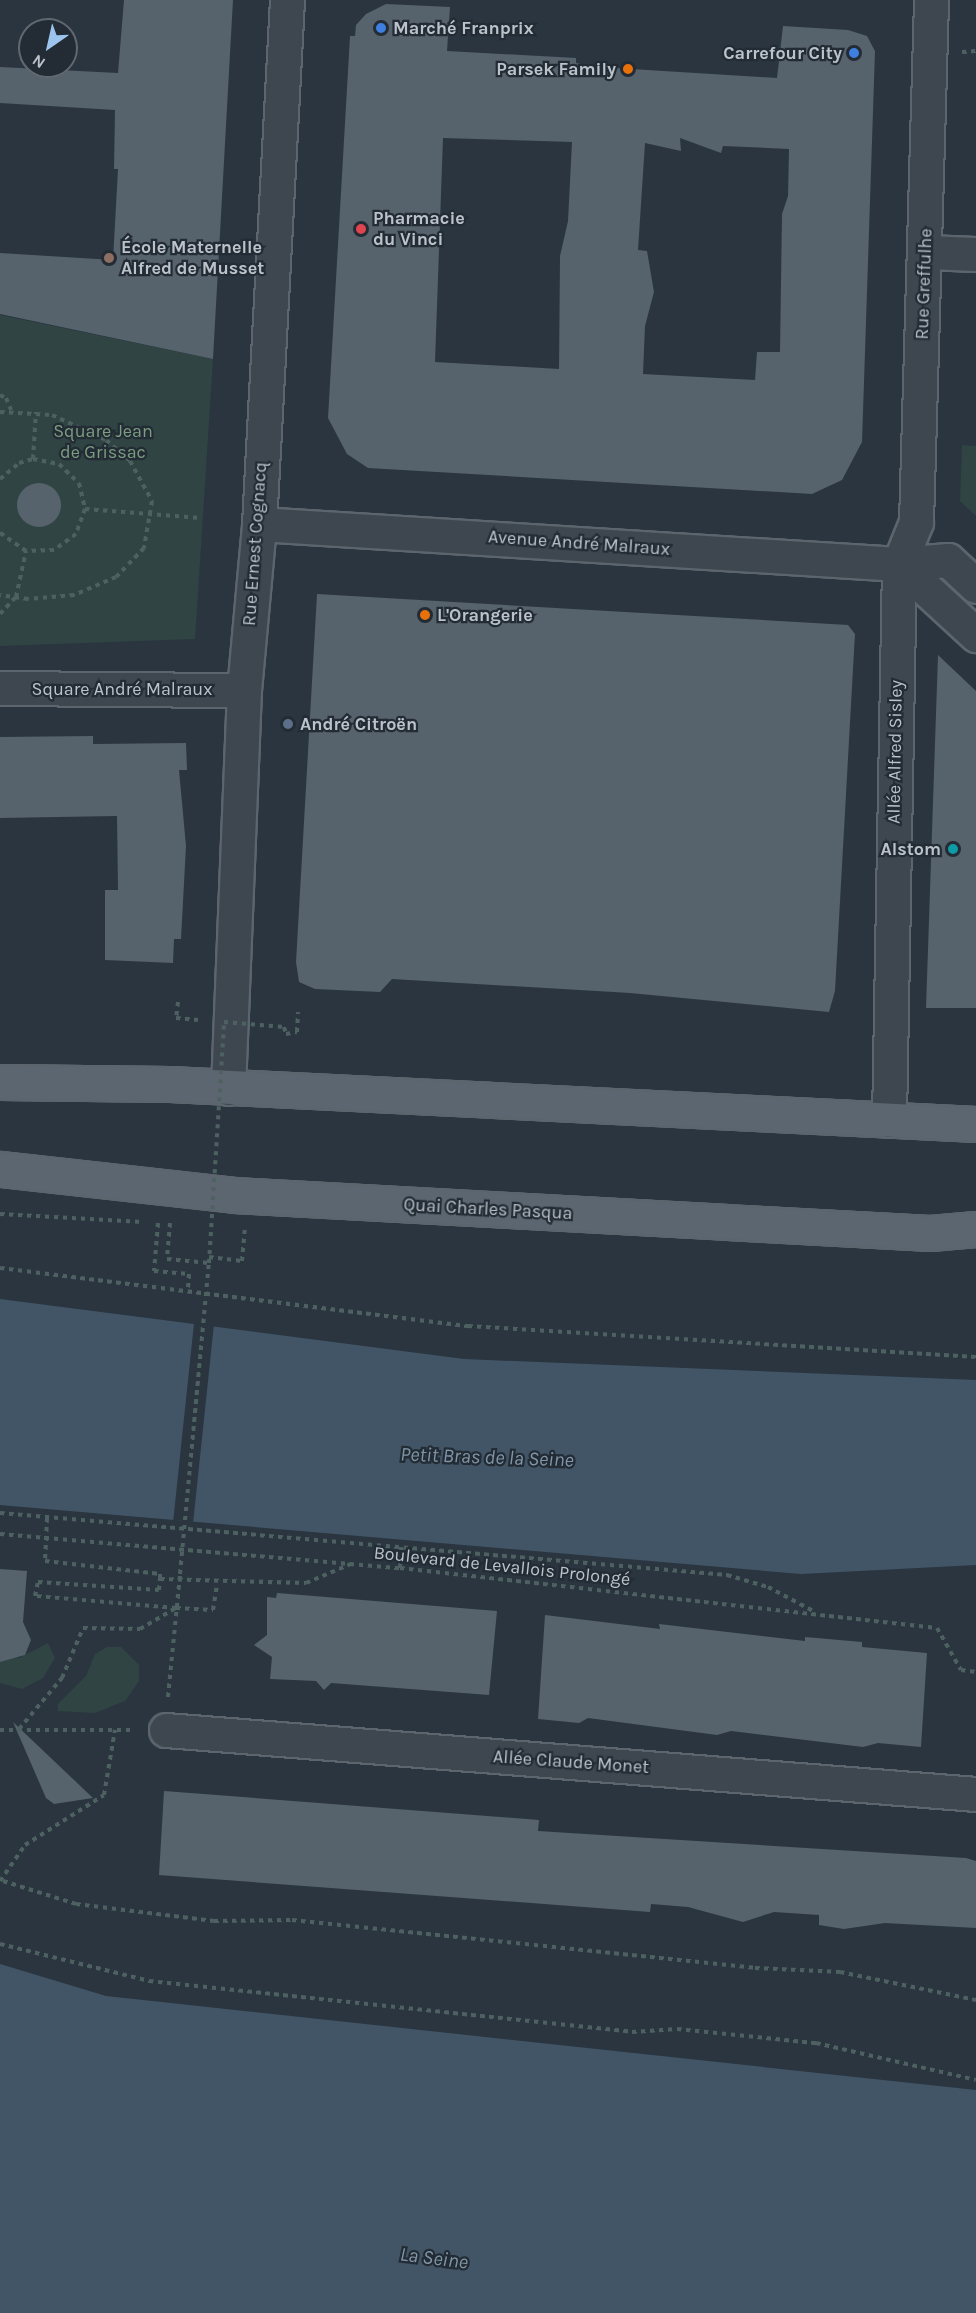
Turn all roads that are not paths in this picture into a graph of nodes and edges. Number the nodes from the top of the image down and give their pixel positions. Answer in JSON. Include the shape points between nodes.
{"nodes":[{"id":1,"x":287,"y":0,"type":"edge"},
{"id":2,"x":931,"y":0,"type":"edge"},
{"id":3,"x":926,"y":252,"type":"junction"},
{"id":4,"x":976,"y":254,"type":"edge"},
{"id":5,"x":259,"y":524,"type":"junction"},
{"id":6,"x":899,"y":564,"type":"junction"},
{"id":7,"x":976,"y":586,"type":"edge"},
{"id":8,"x":976,"y":635,"type":"edge"},
{"id":9,"x":0,"y":688,"type":"edge"},
{"id":10,"x":244,"y":690,"type":"junction"},
{"id":11,"x":0,"y":1082,"type":"edge"},
{"id":12,"x":228,"y":1088,"type":"junction"},
{"id":13,"x":889,"y":1120,"type":"junction"},
{"id":14,"x":976,"y":1124,"type":"edge"},
{"id":15,"x":0,"y":1169,"type":"edge"},
{"id":16,"x":976,"y":1229,"type":"edge"},
{"id":17,"x":166,"y":1730,"type":"road end"},
{"id":18,"x":976,"y":1794,"type":"edge"}],
"edges":[{"from":1,"to":5,"type":"street","name":"Rue Ernest Cognacq"},
{"from":2,"to":3,"type":"street","name":"Rue Greffulhe"},
{"from":3,"to":4,"type":"street"},
{"from":3,"to":6,"type":"street","name":"Rue Greffulhe","via":[[916,522]]},
{"from":5,"to":6,"type":"street","name":"Avenue André Malraux"},
{"from":5,"to":10,"type":"street","name":"Rue Ernest Cognacq"},
{"from":6,"to":7,"type":"street","name":"Avenue André Malraux","via":[[948,560]]},
{"from":6,"to":8,"type":"street"},
{"from":6,"to":13,"type":"street","name":"Allée Alfred Sisley"},
{"from":9,"to":10,"type":"street","name":"Square André Malraux"},
{"from":10,"to":12,"type":"street","name":"Rue Ernest Cognacq"},
{"from":11,"to":12,"type":"main road"},
{"from":12,"to":13,"type":"main road"},
{"from":13,"to":14,"type":"main road"},
{"from":15,"to":16,"type":"main road","name":"Quai Charles Pasqua","via":[[245,1196],[930,1233]]},
{"from":17,"to":18,"type":"street","name":"Allée Claude Monet"}]}
